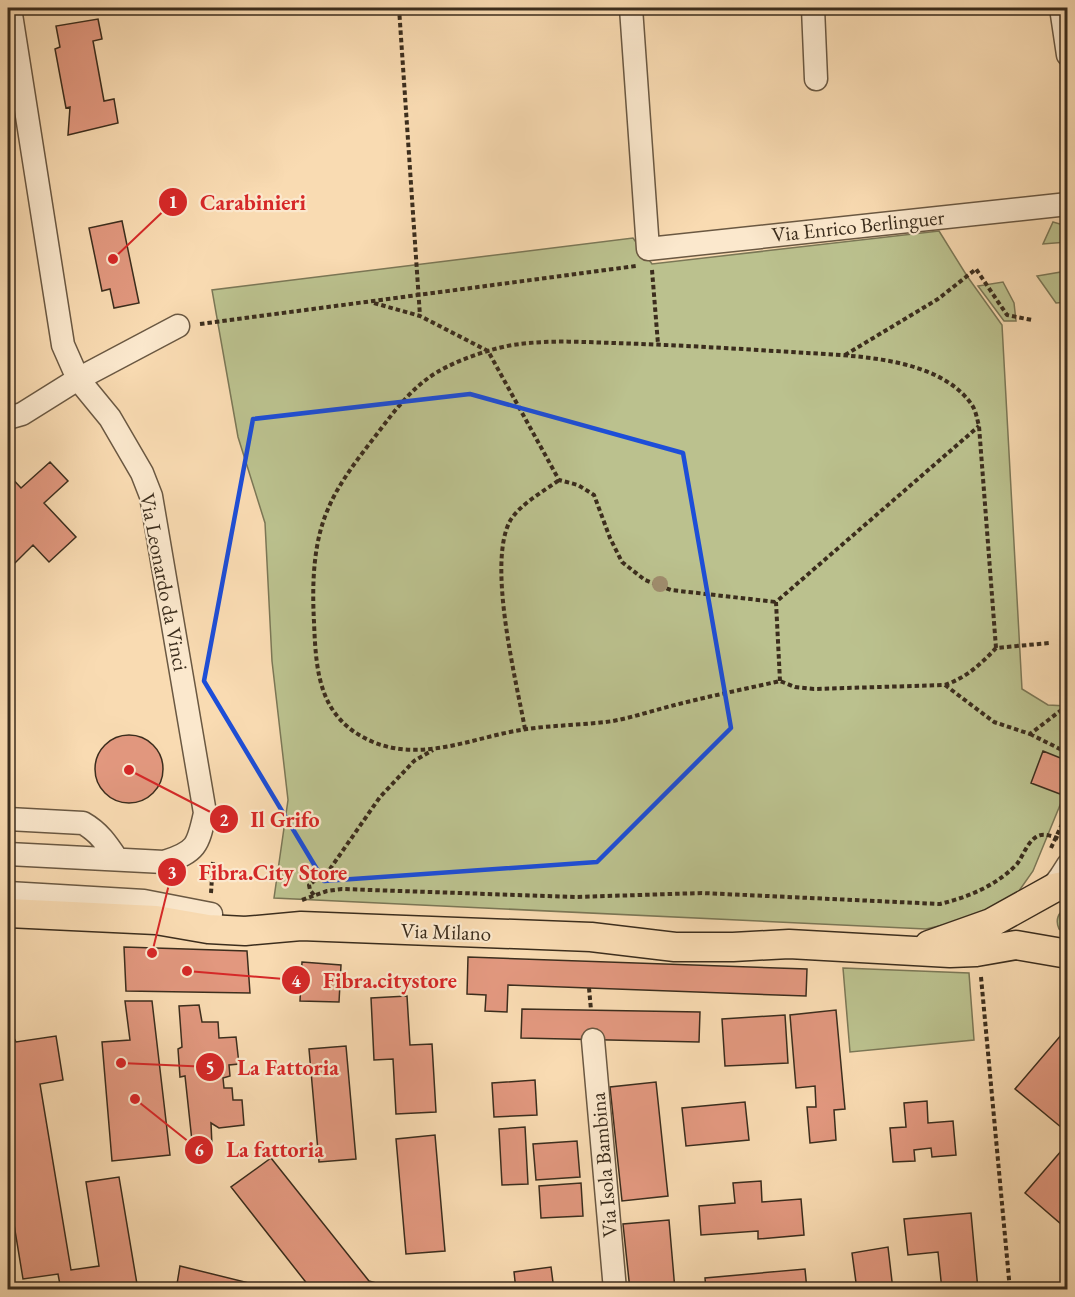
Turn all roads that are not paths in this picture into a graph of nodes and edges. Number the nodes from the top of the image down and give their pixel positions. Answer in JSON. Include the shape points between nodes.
{"nodes":[{"id":1,"x":10,"y":8,"type":"edge"},
{"id":2,"x":631,"y":8,"type":"edge"},
{"id":3,"x":813,"y":8,"type":"edge"},
{"id":4,"x":1061,"y":8,"type":"edge"},
{"id":5,"x":1068,"y":55,"type":"edge"},
{"id":6,"x":816,"y":79,"type":"dead end"},
{"id":7,"x":1068,"y":204,"type":"edge"},
{"id":8,"x":178,"y":326,"type":"road end"},
{"id":9,"x":78,"y":379,"type":"junction"},
{"id":10,"x":8,"y":418,"type":"edge"},
{"id":11,"x":8,"y":819,"type":"edge"},
{"id":12,"x":8,"y":854,"type":"edge"},
{"id":13,"x":117,"y":859,"type":"junction"},
{"id":14,"x":1068,"y":865,"type":"edge"},
{"id":15,"x":1059,"y":888,"type":"edge"},
{"id":16,"x":8,"y":893,"type":"edge"},
{"id":17,"x":211,"y":907,"type":"junction"},
{"id":18,"x":8,"y":913,"type":"edge"},
{"id":19,"x":299,"y":914,"type":"junction"},
{"id":20,"x":156,"y":920,"type":"junction"},
{"id":21,"x":906,"y":950,"type":"junction"},
{"id":22,"x":1064,"y":954,"type":"edge"},
{"id":23,"x":593,"y":1040,"type":"dead end"},
{"id":24,"x":615,"y":1290,"type":"edge"}],
"edges":[{"from":1,"to":9,"type":"street","name":"Via Leonardo da Vinci","via":[[63,345]]},
{"from":2,"to":7,"type":"street","name":"Via Enrico Berlinguer","via":[[650,256]]},
{"from":3,"to":6,"type":"street"},
{"from":4,"to":5,"type":"street"},
{"from":8,"to":9,"type":"street"},
{"from":9,"to":10,"type":"street","via":[[22,414]]},
{"from":9,"to":13,"type":"street","name":"Via Leonardo da Vinci","via":[[110,418],[151,496],[205,813],[199,840],[186,855],[164,862]]},
{"from":11,"to":13,"type":"street","via":[[83,823],[102,837]]},
{"from":12,"to":13,"type":"street","name":"Via Leonardo da Vinci"},
{"from":14,"to":15,"type":"street"},
{"from":15,"to":21,"type":"main road","via":[[991,923]]},
{"from":15,"to":22,"type":"main road","via":[[1038,904],[1035,923],[1043,942]]},
{"from":16,"to":17,"type":"street"},
{"from":17,"to":19,"type":"main road","name":"Via Milano","via":[[263,918]]},
{"from":17,"to":20,"type":"main road","name":"Via Milano"},
{"from":18,"to":20,"type":"main road","name":"Via Milano"},
{"from":19,"to":20,"type":"main road","name":"Via Milano","via":[[245,930]]},
{"from":19,"to":21,"type":"main road","name":"Via Milano","via":[[591,937],[695,932],[789,944]]},
{"from":21,"to":22,"type":"main road","name":"Via Milano","via":[[965,953],[1016,945]]},
{"from":23,"to":24,"type":"street","name":"Via Isola Bambina"}]}
